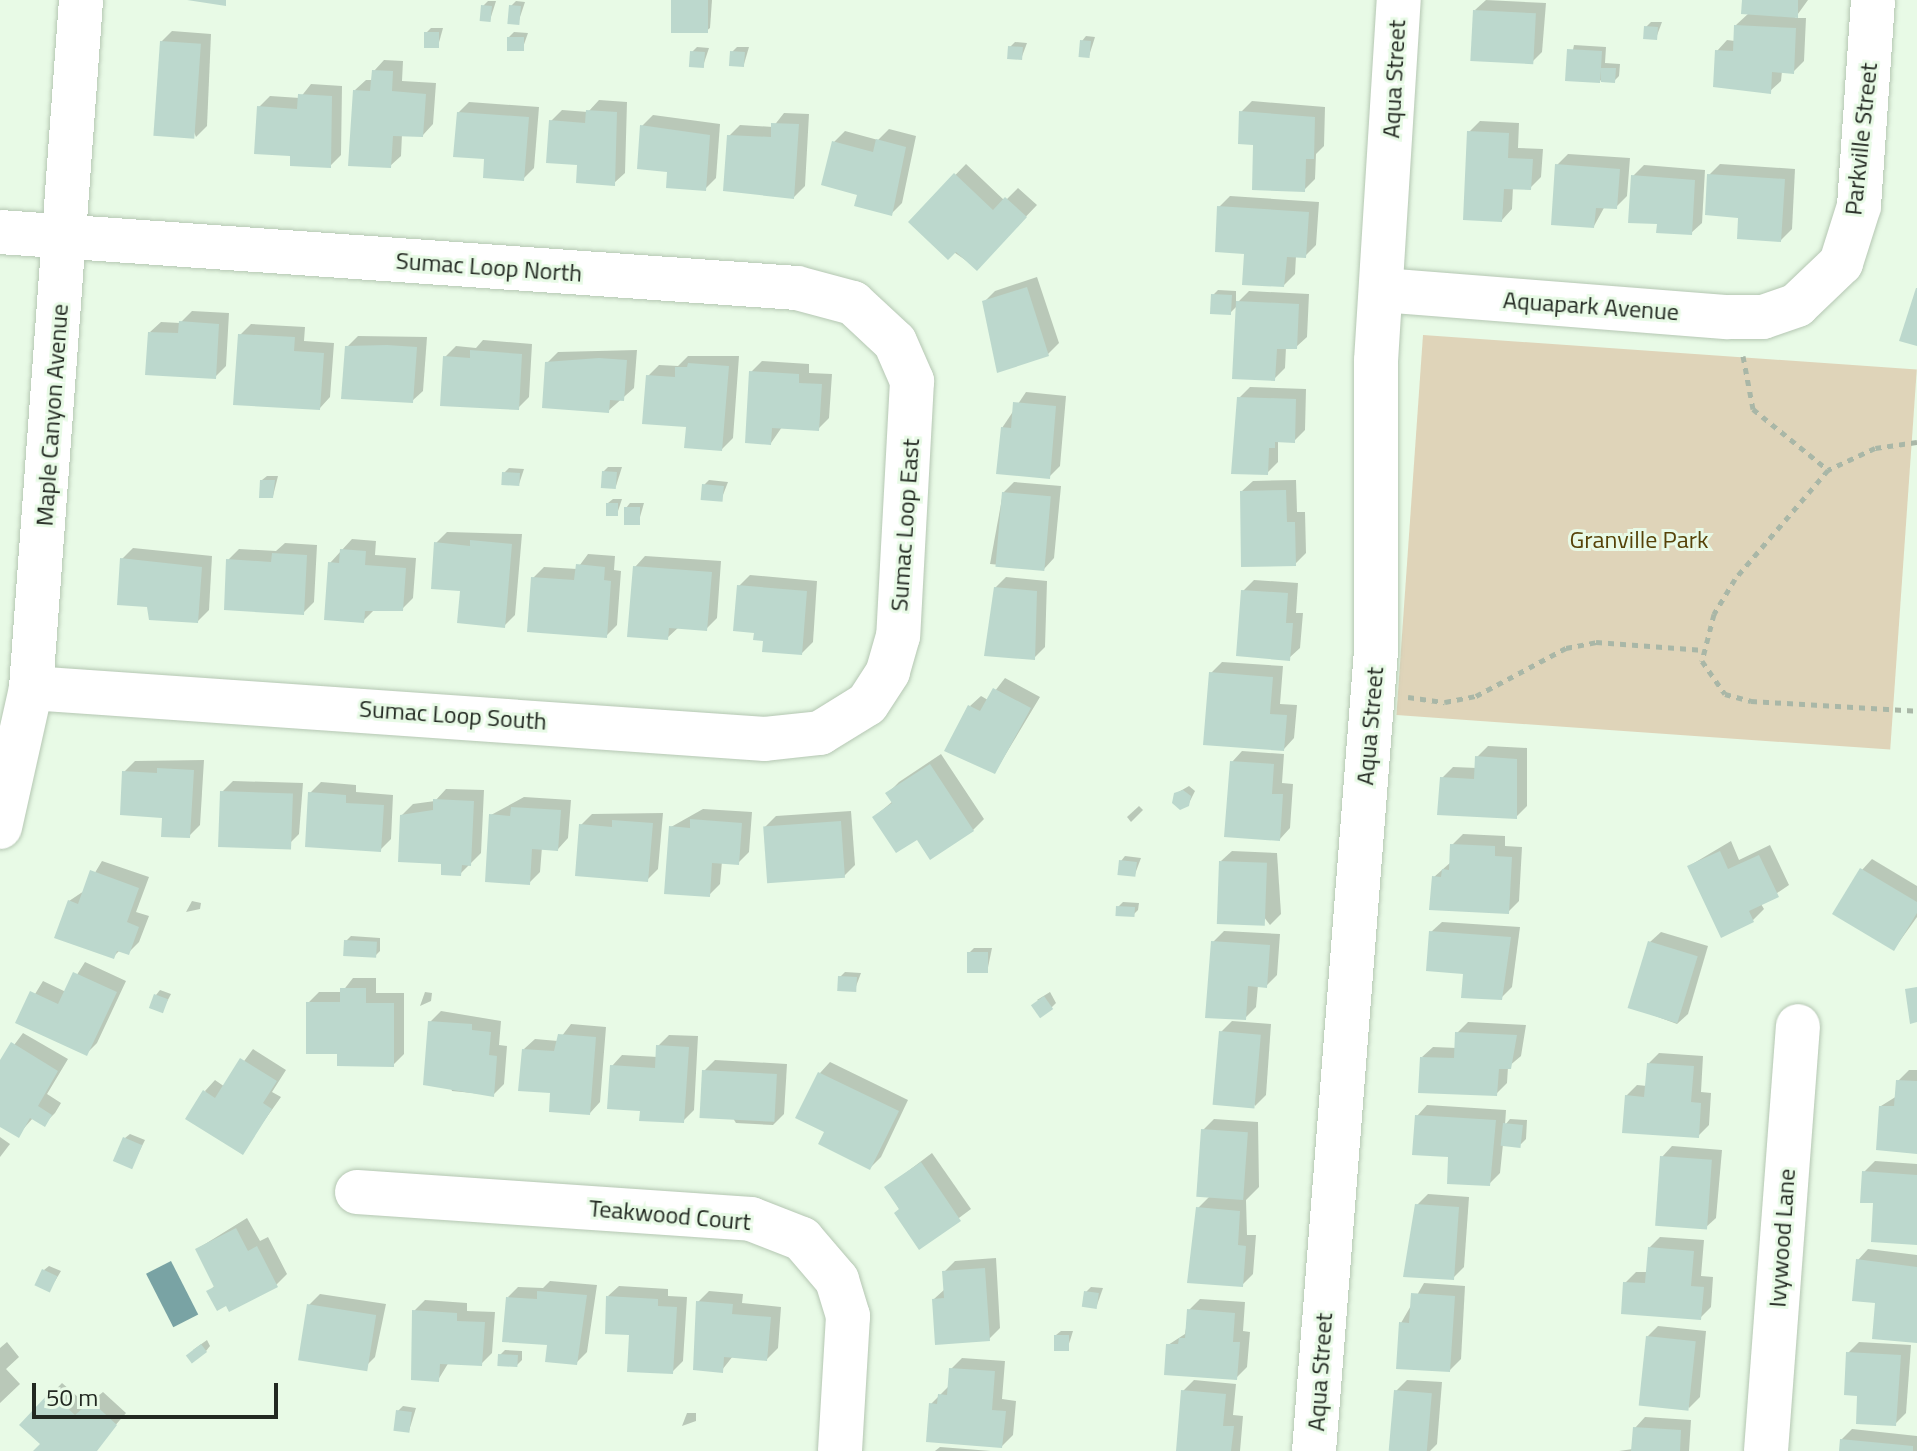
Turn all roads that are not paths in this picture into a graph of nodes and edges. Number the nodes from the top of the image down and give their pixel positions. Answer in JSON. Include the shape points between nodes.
{"nodes":[{"id":1,"x":81,"y":0,"type":"edge"},
{"id":2,"x":1399,"y":0,"type":"edge"},
{"id":3,"x":1873,"y":0,"type":"edge"},
{"id":4,"x":0,"y":232,"type":"edge"},
{"id":5,"x":65,"y":237,"type":"junction"},
{"id":6,"x":1382,"y":290,"type":"junction"},
{"id":7,"x":1797,"y":305,"type":"joint"},
{"id":8,"x":895,"y":342,"type":"joint"},
{"id":9,"x":31,"y":688,"type":"junction"},
{"id":10,"x":867,"y":704,"type":"joint"},
{"id":11,"x":0,"y":827,"type":"edge"},
{"id":12,"x":1798,"y":1026,"type":"dead end"},
{"id":13,"x":357,"y":1192,"type":"dead end"},
{"id":14,"x":840,"y":1451,"type":"edge"},
{"id":15,"x":1314,"y":1451,"type":"edge"},
{"id":16,"x":1766,"y":1451,"type":"edge"}],
"edges":[{"from":1,"to":5,"type":"street","name":"Maple Canyon Avenue"},
{"from":2,"to":6,"type":"street","name":"Aqua Street"},
{"from":3,"to":7,"type":"street","name":"Parkville Street","via":[[1859,206],[1841,263]]},
{"from":4,"to":5,"type":"street","name":"Sumac Loop North"},
{"from":5,"to":8,"type":"street","name":"Sumac Loop North","via":[[797,288],[853,303]]},
{"from":5,"to":9,"type":"street","name":"Maple Canyon Avenue"},
{"from":6,"to":7,"type":"street","name":"Aquapark Avenue","via":[[1728,317],[1763,317]]},
{"from":6,"to":15,"type":"street","name":"Aqua Street","via":[[1376,361],[1376,651]]},
{"from":8,"to":10,"type":"street","name":"Sumac Loop East","via":[[912,381],[898,636],[888,672]]},
{"from":9,"to":10,"type":"street","name":"Sumac Loop South","via":[[765,739],[820,733]]},
{"from":9,"to":11,"type":"street","name":"Maple Canyon Avenue"},
{"from":12,"to":16,"type":"street","name":"Ivywood Lane"},
{"from":13,"to":14,"type":"street","name":"Teakwood Court","via":[[751,1219],[802,1239],[837,1280],[848,1316]]}]}
